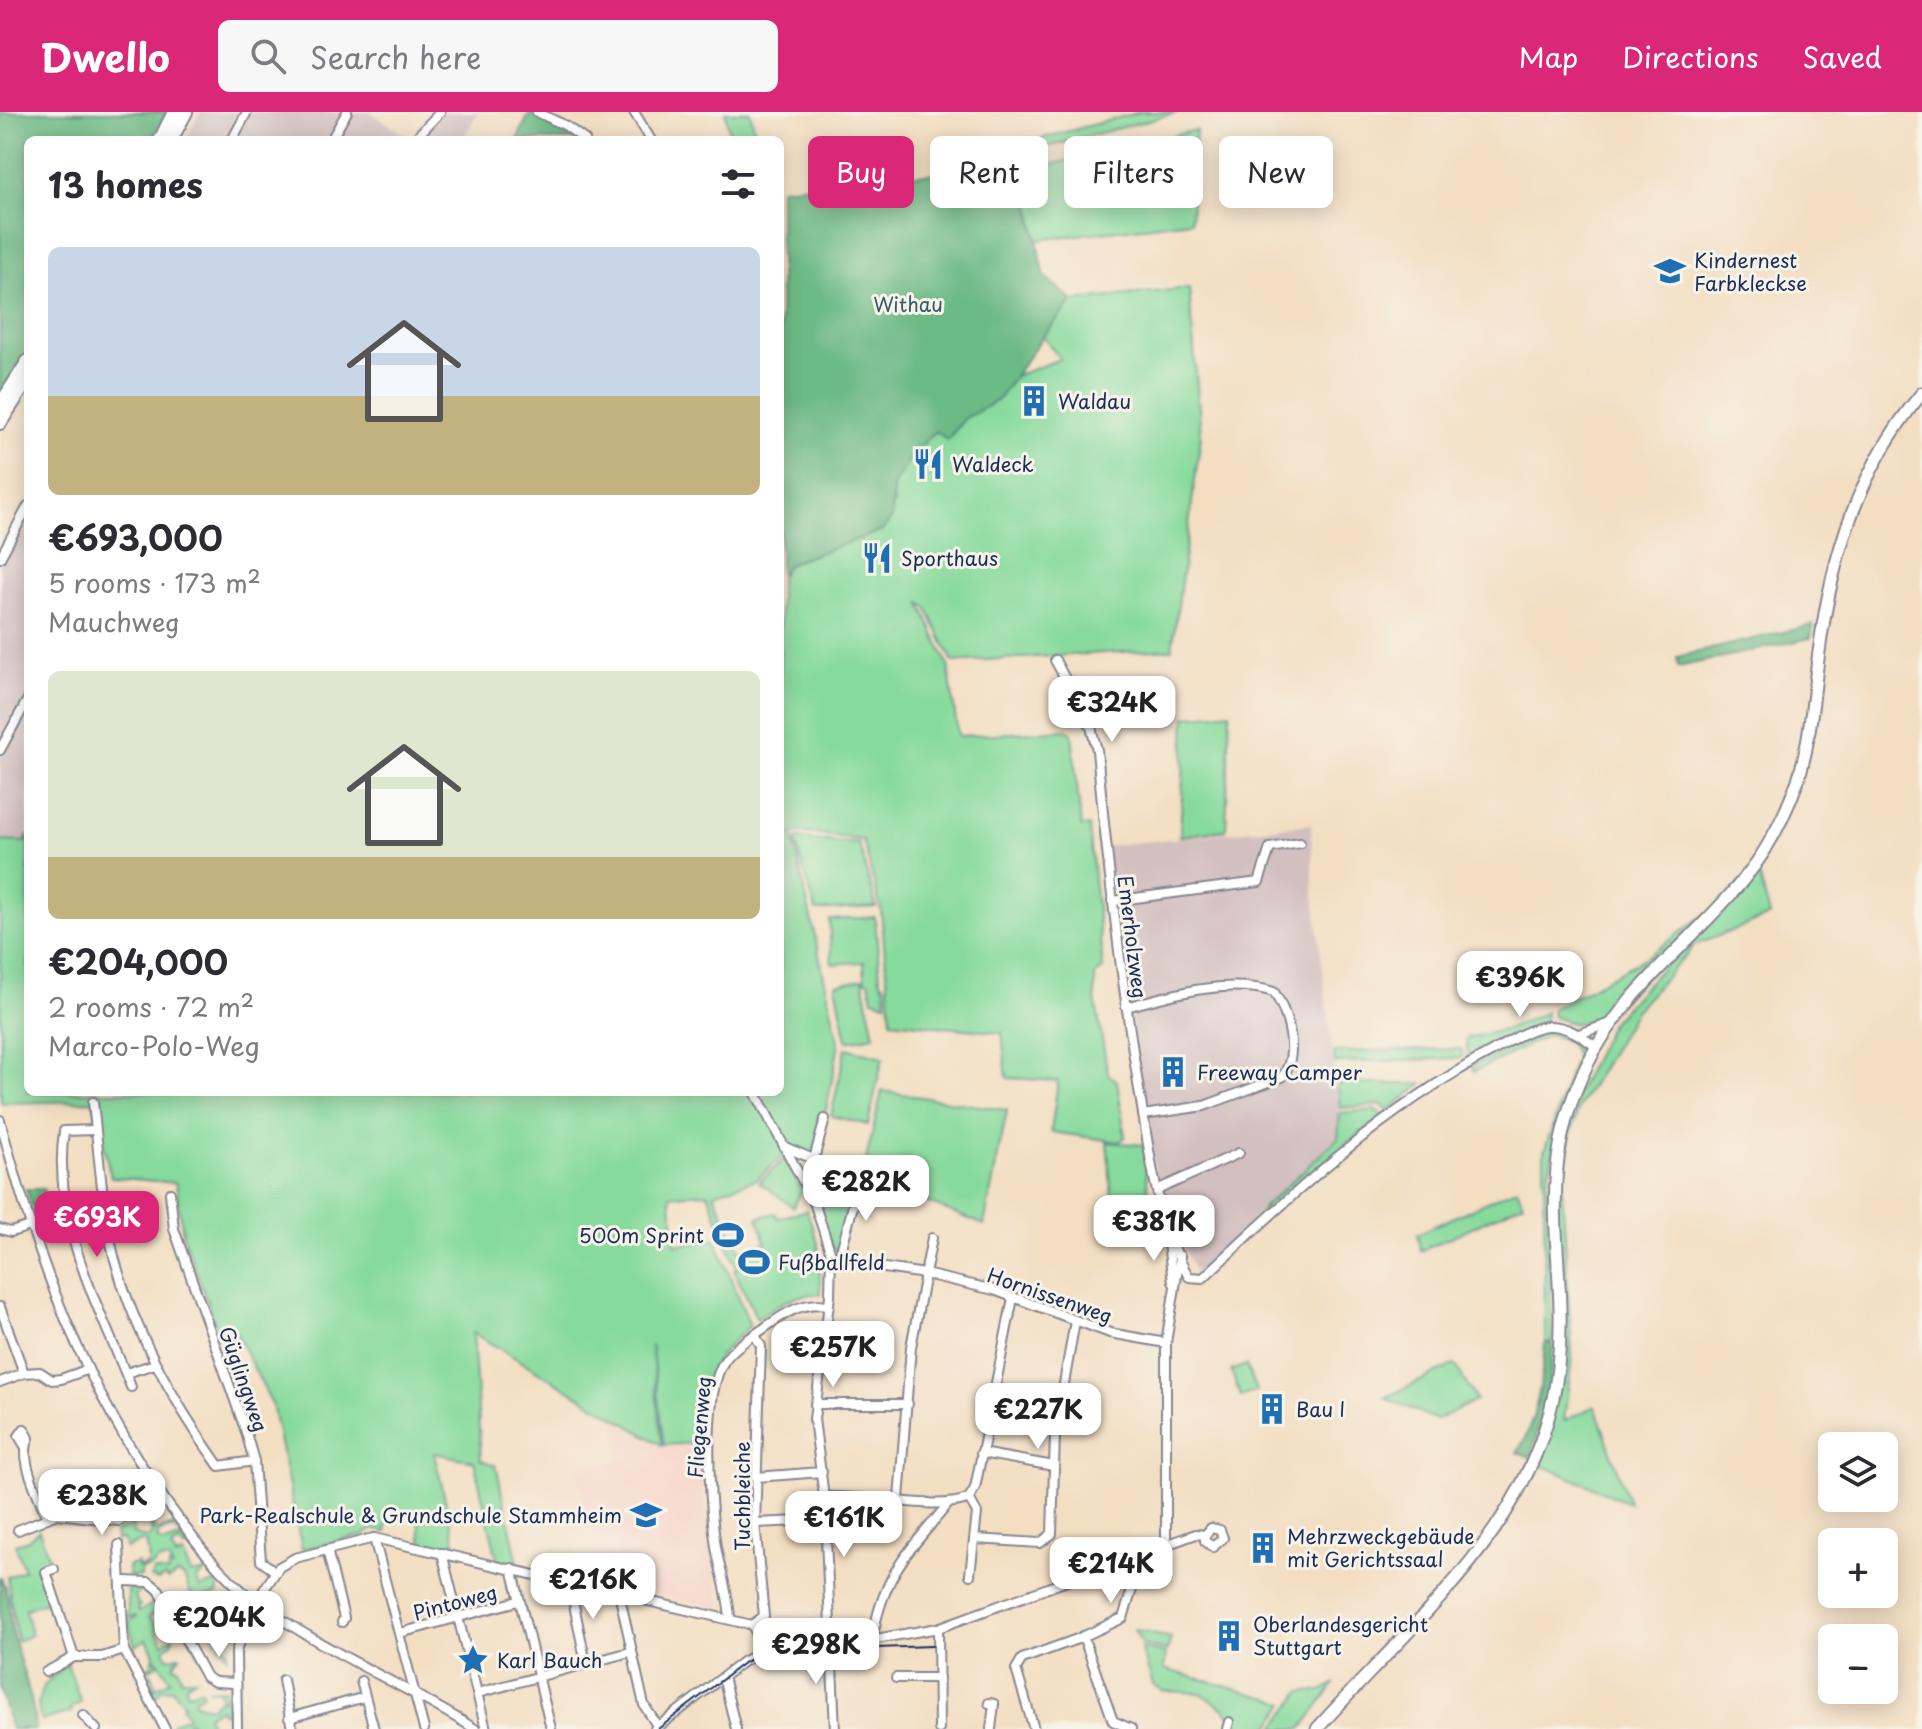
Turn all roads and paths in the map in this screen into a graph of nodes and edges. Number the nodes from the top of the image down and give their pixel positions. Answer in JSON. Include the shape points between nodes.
{"nodes":[{"id":1,"x":174,"y":112,"type":"edge"},
{"id":2,"x":186,"y":112,"type":"edge"},
{"id":3,"x":247,"y":112,"type":"edge"},
{"id":4,"x":347,"y":112,"type":"edge"},
{"id":5,"x":440,"y":112,"type":"edge"},
{"id":6,"x":537,"y":112,"type":"edge"},
{"id":7,"x":634,"y":112,"type":"edge"},
{"id":8,"x":162,"y":136,"type":"edge"},
{"id":9,"x":173,"y":136,"type":"edge"},
{"id":10,"x":234,"y":136,"type":"edge"},
{"id":11,"x":333,"y":136,"type":"edge"},
{"id":12,"x":418,"y":136,"type":"edge"},
{"id":13,"x":580,"y":136,"type":"edge"},
{"id":14,"x":649,"y":136,"type":"edge"},
{"id":15,"x":24,"y":367,"type":"edge"},
{"id":16,"x":24,"y":386,"type":"edge"},
{"id":17,"x":1922,"y":393,"type":"edge"},
{"id":18,"x":0,"y":405,"type":"edge"},
{"id":19,"x":0,"y":423,"type":"edge"},
{"id":20,"x":24,"y":513,"type":"edge"},
{"id":21,"x":0,"y":558,"type":"edge"},
{"id":22,"x":1055,"y":660,"type":"dead end"},
{"id":23,"x":24,"y":706,"type":"edge"},
{"id":24,"x":0,"y":750,"type":"edge"},
{"id":25,"x":1300,"y":843,"type":"dead end"},
{"id":26,"x":1112,"y":901,"type":"junction"},
{"id":27,"x":1126,"y":1007,"type":"junction"},
{"id":28,"x":1611,"y":1023,"type":"junction"},
{"id":29,"x":1578,"y":1034,"type":"junction"},
{"id":30,"x":1596,"y":1047,"type":"junction"},
{"id":31,"x":757,"y":1096,"type":"edge"},
{"id":32,"x":93,"y":1102,"type":"dead end"},
{"id":33,"x":1143,"y":1115,"type":"junction"},
{"id":34,"x":825,"y":1119,"type":"dead end"},
{"id":35,"x":0,"y":1120,"type":"edge"},
{"id":36,"x":96,"y":1130,"type":"junction"},
{"id":37,"x":785,"y":1147,"type":"junction"},
{"id":38,"x":1239,"y":1153,"type":"dead end"},
{"id":39,"x":810,"y":1157,"type":"junction"},
{"id":40,"x":800,"y":1173,"type":"junction"},
{"id":41,"x":1157,"y":1190,"type":"junction"},
{"id":42,"x":170,"y":1193,"type":"dead end"},
{"id":43,"x":1165,"y":1224,"type":"junction"},
{"id":44,"x":30,"y":1226,"type":"junction"},
{"id":45,"x":0,"y":1229,"type":"edge"},
{"id":46,"x":140,"y":1235,"type":"dead end"},
{"id":47,"x":74,"y":1236,"type":"junction"},
{"id":48,"x":109,"y":1236,"type":"junction"},
{"id":49,"x":932,"y":1238,"type":"dead end"},
{"id":50,"x":1180,"y":1255,"type":"junction"},
{"id":51,"x":835,"y":1260,"type":"junction"},
{"id":52,"x":925,"y":1274,"type":"junction"},
{"id":53,"x":1013,"y":1298,"type":"junction"},
{"id":54,"x":829,"y":1305,"type":"junction"},
{"id":55,"x":1173,"y":1306,"type":"junction"},
{"id":56,"x":0,"y":1307,"type":"edge"},
{"id":57,"x":1075,"y":1321,"type":"junction"},
{"id":58,"x":755,"y":1335,"type":"junction"},
{"id":59,"x":1166,"y":1343,"type":"junction"},
{"id":60,"x":155,"y":1364,"type":"junction"},
{"id":61,"x":86,"y":1370,"type":"junction"},
{"id":62,"x":24,"y":1373,"type":"junction"},
{"id":63,"x":126,"y":1373,"type":"junction"},
{"id":64,"x":0,"y":1383,"type":"edge"},
{"id":65,"x":131,"y":1387,"type":"dead end"},
{"id":66,"x":815,"y":1404,"type":"junction"},
{"id":67,"x":908,"y":1404,"type":"junction"},
{"id":68,"x":27,"y":1442,"type":"dead end"},
{"id":69,"x":981,"y":1453,"type":"junction"},
{"id":70,"x":254,"y":1461,"type":"junction"},
{"id":71,"x":1054,"y":1466,"type":"junction"},
{"id":72,"x":822,"y":1472,"type":"junction"},
{"id":73,"x":756,"y":1477,"type":"junction"},
{"id":74,"x":161,"y":1494,"type":"junction"},
{"id":75,"x":824,"y":1497,"type":"junction"},
{"id":76,"x":969,"y":1498,"type":"junction"},
{"id":77,"x":899,"y":1499,"type":"junction"},
{"id":78,"x":949,"y":1503,"type":"junction"},
{"id":79,"x":46,"y":1516,"type":"junction"},
{"id":80,"x":825,"y":1520,"type":"junction"},
{"id":81,"x":755,"y":1523,"type":"junction"},
{"id":82,"x":18,"y":1530,"type":"dead end"},
{"id":83,"x":1205,"y":1535,"type":"dead end"},
{"id":84,"x":374,"y":1538,"type":"junction"},
{"id":85,"x":976,"y":1539,"type":"junction"},
{"id":86,"x":119,"y":1545,"type":"dead end"},
{"id":87,"x":1166,"y":1545,"type":"junction"},
{"id":88,"x":327,"y":1550,"type":"junction"},
{"id":89,"x":442,"y":1553,"type":"junction"},
{"id":90,"x":1129,"y":1557,"type":"junction"},
{"id":91,"x":512,"y":1568,"type":"junction"},
{"id":92,"x":276,"y":1572,"type":"junction"},
{"id":93,"x":970,"y":1575,"type":"dead end"},
{"id":94,"x":569,"y":1580,"type":"junction"},
{"id":95,"x":124,"y":1581,"type":"junction"},
{"id":96,"x":52,"y":1591,"type":"dead end"},
{"id":97,"x":619,"y":1593,"type":"junction"},
{"id":98,"x":518,"y":1601,"type":"junction"},
{"id":99,"x":256,"y":1602,"type":"junction"},
{"id":100,"x":458,"y":1618,"type":"junction"},
{"id":101,"x":730,"y":1619,"type":"junction"},
{"id":102,"x":342,"y":1622,"type":"dead end"},
{"id":103,"x":752,"y":1625,"type":"junction"},
{"id":104,"x":938,"y":1628,"type":"junction"},
{"id":105,"x":400,"y":1633,"type":"junction"},
{"id":106,"x":1083,"y":1636,"type":"junction"},
{"id":107,"x":872,"y":1640,"type":"junction"},
{"id":108,"x":833,"y":1646,"type":"junction"},
{"id":109,"x":124,"y":1650,"type":"junction"},
{"id":110,"x":765,"y":1650,"type":"junction"},
{"id":111,"x":630,"y":1652,"type":"junction"},
{"id":112,"x":74,"y":1657,"type":"junction"},
{"id":113,"x":586,"y":1664,"type":"junction"},
{"id":114,"x":46,"y":1672,"type":"dead end"},
{"id":115,"x":538,"y":1677,"type":"junction"},
{"id":116,"x":723,"y":1677,"type":"junction"},
{"id":117,"x":939,"y":1678,"type":"junction"},
{"id":118,"x":283,"y":1680,"type":"dead end"},
{"id":119,"x":361,"y":1681,"type":"dead end"},
{"id":120,"x":896,"y":1682,"type":"dead end"},
{"id":121,"x":234,"y":1683,"type":"junction"},
{"id":122,"x":414,"y":1692,"type":"junction"},
{"id":123,"x":478,"y":1693,"type":"junction"},
{"id":124,"x":365,"y":1697,"type":"junction"},
{"id":125,"x":993,"y":1701,"type":"dead end"},
{"id":126,"x":83,"y":1715,"type":"dead end"},
{"id":127,"x":289,"y":1718,"type":"junction"},
{"id":128,"x":657,"y":1728,"type":"edge"},
{"id":129,"x":1318,"y":1728,"type":"edge"},
{"id":130,"x":96,"y":1729,"type":"edge"},
{"id":131,"x":165,"y":1729,"type":"edge"},
{"id":132,"x":237,"y":1729,"type":"edge"},
{"id":133,"x":292,"y":1729,"type":"edge"},
{"id":134,"x":374,"y":1729,"type":"edge"},
{"id":135,"x":424,"y":1729,"type":"edge"},
{"id":136,"x":475,"y":1729,"type":"edge"},
{"id":137,"x":486,"y":1729,"type":"edge"},
{"id":138,"x":551,"y":1729,"type":"edge"},
{"id":139,"x":736,"y":1729,"type":"edge"},
{"id":140,"x":835,"y":1729,"type":"edge"},
{"id":141,"x":939,"y":1729,"type":"edge"},
{"id":142,"x":991,"y":1729,"type":"edge"},
{"id":143,"x":1034,"y":1729,"type":"edge"},
{"id":144,"x":1131,"y":1729,"type":"edge"}],
"edges":[{"from":1,"to":8,"type":"highway"},
{"from":2,"to":9,"type":"highway"},
{"from":3,"to":10,"type":"street"},
{"from":4,"to":11,"type":"street"},
{"from":5,"to":12,"type":"street"},
{"from":6,"to":13,"type":"street"},
{"from":7,"to":14,"type":"street"},
{"from":15,"to":18,"type":"highway"},
{"from":16,"to":19,"type":"highway"},
{"from":17,"to":28,"type":"main road","via":[[1892,430],[1848,518],[1834,560],[1799,777],[1779,826],[1742,882]]},
{"from":20,"to":21,"type":"street"},
{"from":22,"to":26,"type":"street","name":"Emerholzweg","via":[[1091,727],[1097,750]]},
{"from":23,"to":24,"type":"street"},
{"from":25,"to":26,"type":"street","via":[[1270,848],[1259,882]]},
{"from":26,"to":27,"type":"street","name":"Emerholzweg"},
{"from":27,"to":33,"type":"street","name":"Emerholzweg"},
{"from":27,"to":33,"type":"street","via":[[1153,998],[1255,986],[1274,992],[1285,1009],[1290,1034],[1290,1065],[1282,1077],[1204,1106]]},
{"from":28,"to":29,"type":"street"},
{"from":28,"to":30,"type":"main road"},
{"from":29,"to":30,"type":"street","name":"Emerholzweg"},
{"from":29,"to":50,"type":"street","name":"Emerholzweg","via":[[1541,1027],[1444,1078],[1346,1148],[1203,1278],[1189,1277]]},
{"from":30,"to":129,"type":"main road","via":[[1575,1092],[1557,1153],[1553,1227],[1558,1365],[1547,1427],[1529,1476],[1486,1544]]},
{"from":31,"to":37,"type":"street"},
{"from":32,"to":36,"type":"street"},
{"from":33,"to":41,"type":"street","name":"Emerholzweg"},
{"from":34,"to":39,"type":"street"},
{"from":35,"to":44,"type":"street"},
{"from":36,"to":47,"type":"street","via":[[64,1131],[64,1191]]},
{"from":36,"to":48,"type":"street"},
{"from":37,"to":39,"type":"street"},
{"from":37,"to":40,"type":"street"},
{"from":38,"to":41,"type":"street"},
{"from":39,"to":40,"type":"street"},
{"from":39,"to":51,"type":"street","via":[[860,1179]]},
{"from":40,"to":51,"type":"street"},
{"from":41,"to":43,"type":"street","name":"Emerholzweg"},
{"from":42,"to":70,"type":"street","name":"Güglingweg","via":[[179,1248]]},
{"from":43,"to":50,"type":"street","name":"Emerholzweg"},
{"from":43,"to":55,"type":"street","name":"Emerholzweg"},
{"from":44,"to":45,"type":"street","via":[[11,1232]]},
{"from":44,"to":61,"type":"street"},
{"from":46,"to":48,"type":"street"},
{"from":47,"to":48,"type":"street"},
{"from":47,"to":63,"type":"street","via":[[109,1340]]},
{"from":48,"to":60,"type":"street"},
{"from":49,"to":52,"type":"street"},
{"from":50,"to":55,"type":"street"},
{"from":51,"to":52,"type":"street","name":"Hornissenweg"},
{"from":51,"to":54,"type":"street"},
{"from":52,"to":53,"type":"street","name":"Hornissenweg"},
{"from":52,"to":67,"type":"street","via":[[911,1347]]},
{"from":53,"to":57,"type":"street","name":"Hornissenweg"},
{"from":53,"to":69,"type":"street"},
{"from":54,"to":58,"type":"street","name":"Fliegenweg","via":[[794,1308]]},
{"from":54,"to":66,"type":"street"},
{"from":55,"to":59,"type":"street"},
{"from":56,"to":62,"type":"street"},
{"from":57,"to":59,"type":"street","name":"Hornissenweg"},
{"from":57,"to":71,"type":"street"},
{"from":58,"to":73,"type":"street","name":"Tuchbleiche","via":[[761,1346]]},
{"from":58,"to":101,"type":"street","name":"Fliegenweg","via":[[719,1369],[711,1427],[712,1515]]},
{"from":59,"to":87,"type":"street"},
{"from":60,"to":63,"type":"street"},
{"from":60,"to":70,"type":"street","via":[[219,1466]]},
{"from":61,"to":62,"type":"street","via":[[52,1380],[40,1372]]},
{"from":61,"to":74,"type":"street"},
{"from":62,"to":64,"type":"street"},
{"from":63,"to":65,"type":"street"},
{"from":66,"to":67,"type":"street"},
{"from":66,"to":72,"type":"street"},
{"from":67,"to":77,"type":"street"},
{"from":68,"to":79,"type":"street"},
{"from":69,"to":71,"type":"street"},
{"from":69,"to":76,"type":"street"},
{"from":70,"to":92,"type":"street","name":"Güglingweg","via":[[259,1555],[263,1565]]},
{"from":71,"to":85,"type":"street","via":[[1053,1530],[1047,1541]]},
{"from":72,"to":73,"type":"street"},
{"from":72,"to":75,"type":"street"},
{"from":73,"to":81,"type":"street","name":"Tuchbleiche"},
{"from":74,"to":79,"type":"street","via":[[112,1522]]},
{"from":74,"to":99,"type":"street","via":[[210,1558]]},
{"from":75,"to":77,"type":"street"},
{"from":75,"to":80,"type":"street"},
{"from":76,"to":78,"type":"street"},
{"from":76,"to":85,"type":"street","via":[[977,1513]]},
{"from":77,"to":78,"type":"street"},
{"from":78,"to":107,"type":"street","via":[[906,1551],[879,1600]]},
{"from":79,"to":82,"type":"street"},
{"from":80,"to":81,"type":"street"},
{"from":80,"to":108,"type":"street"},
{"from":81,"to":103,"type":"street","name":"Tuchbleiche","via":[[764,1616]]},
{"from":83,"to":87,"type":"street"},
{"from":84,"to":88,"type":"street"},
{"from":84,"to":89,"type":"street"},
{"from":84,"to":105,"type":"street"},
{"from":85,"to":93,"type":"street"},
{"from":86,"to":95,"type":"street"},
{"from":87,"to":90,"type":"street"},
{"from":88,"to":92,"type":"street","via":[[287,1561]]},
{"from":88,"to":102,"type":"street"},
{"from":89,"to":91,"type":"street"},
{"from":89,"to":100,"type":"street"},
{"from":90,"to":104,"type":"street"},
{"from":90,"to":106,"type":"street","via":[[1135,1580],[1123,1618]]},
{"from":91,"to":94,"type":"street"},
{"from":91,"to":98,"type":"street"},
{"from":92,"to":99,"type":"street"},
{"from":94,"to":97,"type":"street"},
{"from":94,"to":113,"type":"street"},
{"from":95,"to":109,"type":"street"},
{"from":95,"to":121,"type":"street","via":[[149,1582],[159,1590],[203,1673],[215,1682]]},
{"from":96,"to":112,"type":"street"},
{"from":97,"to":101,"type":"street"},
{"from":97,"to":111,"type":"street"},
{"from":98,"to":100,"type":"street","name":"Pintoweg"},
{"from":98,"to":115,"type":"street"},
{"from":99,"to":121,"type":"street","via":[[236,1652]]},
{"from":99,"to":122,"type":"street"},
{"from":100,"to":105,"type":"street","name":"Pintoweg"},
{"from":100,"to":123,"type":"street"},
{"from":101,"to":103,"type":"street"},
{"from":103,"to":110,"type":"street"},
{"from":104,"to":107,"type":"street"},
{"from":104,"to":117,"type":"street"},
{"from":105,"to":122,"type":"street"},
{"from":106,"to":143,"type":"street","via":[[1022,1659],[1016,1669]]},
{"from":106,"to":144,"type":"street","via":[[1113,1721]]},
{"from":107,"to":108,"type":"street"},
{"from":108,"to":110,"type":"street"},
{"from":108,"to":140,"type":"street"},
{"from":109,"to":112,"type":"street"},
{"from":109,"to":131,"type":"street"},
{"from":110,"to":116,"type":"street"},
{"from":111,"to":113,"type":"street"},
{"from":111,"to":128,"type":"street","via":[[644,1705]]},
{"from":112,"to":114,"type":"street"},
{"from":113,"to":115,"type":"street"},
{"from":115,"to":123,"type":"street"},
{"from":115,"to":138,"type":"street"},
{"from":116,"to":128,"type":"street"},
{"from":116,"to":139,"type":"street"},
{"from":117,"to":120,"type":"street"},
{"from":117,"to":141,"type":"street"},
{"from":118,"to":127,"type":"street"},
{"from":119,"to":124,"type":"street"},
{"from":121,"to":132,"type":"street"},
{"from":122,"to":135,"type":"street"},
{"from":122,"to":136,"type":"street"},
{"from":123,"to":137,"type":"street"},
{"from":124,"to":127,"type":"street"},
{"from":124,"to":134,"type":"street"},
{"from":125,"to":142,"type":"street"},
{"from":126,"to":130,"type":"street"},
{"from":127,"to":133,"type":"street"}]}
